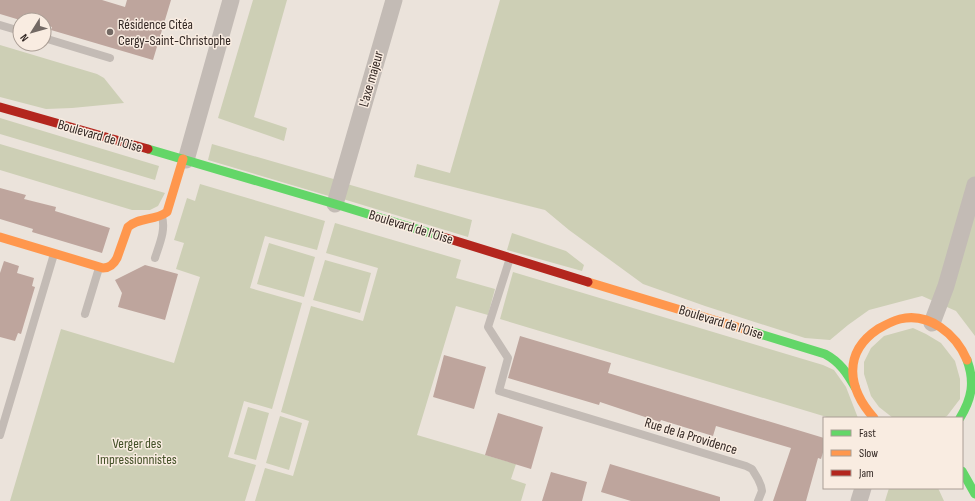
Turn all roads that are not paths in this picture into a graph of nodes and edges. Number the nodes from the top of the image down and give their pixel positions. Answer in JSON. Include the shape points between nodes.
{"nodes":[{"id":1,"x":231,"y":0,"type":"edge"},
{"id":2,"x":394,"y":0,"type":"edge"},
{"id":3,"x":0,"y":26,"type":"edge"},
{"id":4,"x":12,"y":29,"type":"edge"},
{"id":5,"x":52,"y":40,"type":"edge"},
{"id":6,"x":110,"y":58,"type":"dead end"},
{"id":7,"x":0,"y":107,"type":"edge"},
{"id":8,"x":184,"y":160,"type":"junction"},
{"id":9,"x":975,"y":185,"type":"edge"},
{"id":10,"x":335,"y":204,"type":"junction"},
{"id":11,"x":162,"y":216,"type":"junction"},
{"id":12,"x":0,"y":237,"type":"edge"},
{"id":13,"x":54,"y":253,"type":"junction"},
{"id":14,"x":155,"y":258,"type":"dead end"},
{"id":15,"x":510,"y":258,"type":"junction"},
{"id":16,"x":99,"y":267,"type":"junction"},
{"id":17,"x":85,"y":314,"type":"dead end"},
{"id":18,"x":932,"y":323,"type":"junction"},
{"id":19,"x":866,"y":339,"type":"junction"},
{"id":20,"x":848,"y":348,"type":"dead end"},
{"id":21,"x":821,"y":352,"type":"junction"},
{"id":22,"x":835,"y":352,"type":"dead end"},
{"id":23,"x":855,"y":387,"type":"junction"},
{"id":24,"x":872,"y":417,"type":"edge"},
{"id":25,"x":961,"y":417,"type":"edge"},
{"id":26,"x":0,"y":435,"type":"edge"},
{"id":27,"x":963,"y":473,"type":"edge"},
{"id":28,"x":863,"y":489,"type":"edge"},
{"id":29,"x":975,"y":494,"type":"edge"},
{"id":30,"x":758,"y":501,"type":"edge"},
{"id":31,"x":859,"y":501,"type":"edge"}],
"edges":[{"from":1,"to":8,"type":"street"},
{"from":2,"to":10,"type":"street","name":"L'axe majeur"},
{"from":3,"to":4,"type":"lane"},
{"from":5,"to":6,"type":"lane"},
{"from":7,"to":8,"type":"main road","name":"Boulevard de l'Oise"},
{"from":8,"to":10,"type":"main road","name":"Boulevard de l'Oise"},
{"from":8,"to":11,"type":"main road","via":[[167,212]]},
{"from":9,"to":18,"type":"street","via":[[946,286]]},
{"from":10,"to":15,"type":"main road","name":"Boulevard de l'Oise"},
{"from":11,"to":14,"type":"lane","via":[[163,230]]},
{"from":11,"to":16,"type":"main road","via":[[130,224],[114,264],[108,268]]},
{"from":12,"to":13,"type":"main road"},
{"from":13,"to":16,"type":"main road"},
{"from":13,"to":26,"type":"lane"},
{"from":15,"to":21,"type":"main road","name":"Boulevard de l'Oise"},
{"from":15,"to":30,"type":"lane","name":"Rue de la Providence","via":[[488,327],[508,358],[499,391],[746,466],[752,470],[761,486]]},
{"from":16,"to":17,"type":"lane"},
{"from":18,"to":19,"type":"main road","via":[[920,318],[904,318],[882,326]]},
{"from":18,"to":25,"type":"main road","via":[[956,341],[970,368],[973,378],[972,395]]},
{"from":19,"to":20,"type":"main road"},
{"from":19,"to":23,"type":"main road","via":[[854,360]]},
{"from":21,"to":22,"type":"main road","name":"Boulevard de l'Oise"},
{"from":21,"to":23,"type":"main road","name":"Boulevard de l'Oise","via":[[838,362]]},
{"from":23,"to":24,"type":"main road"},
{"from":27,"to":29,"type":"main road"},
{"from":28,"to":31,"type":"street"}]}
